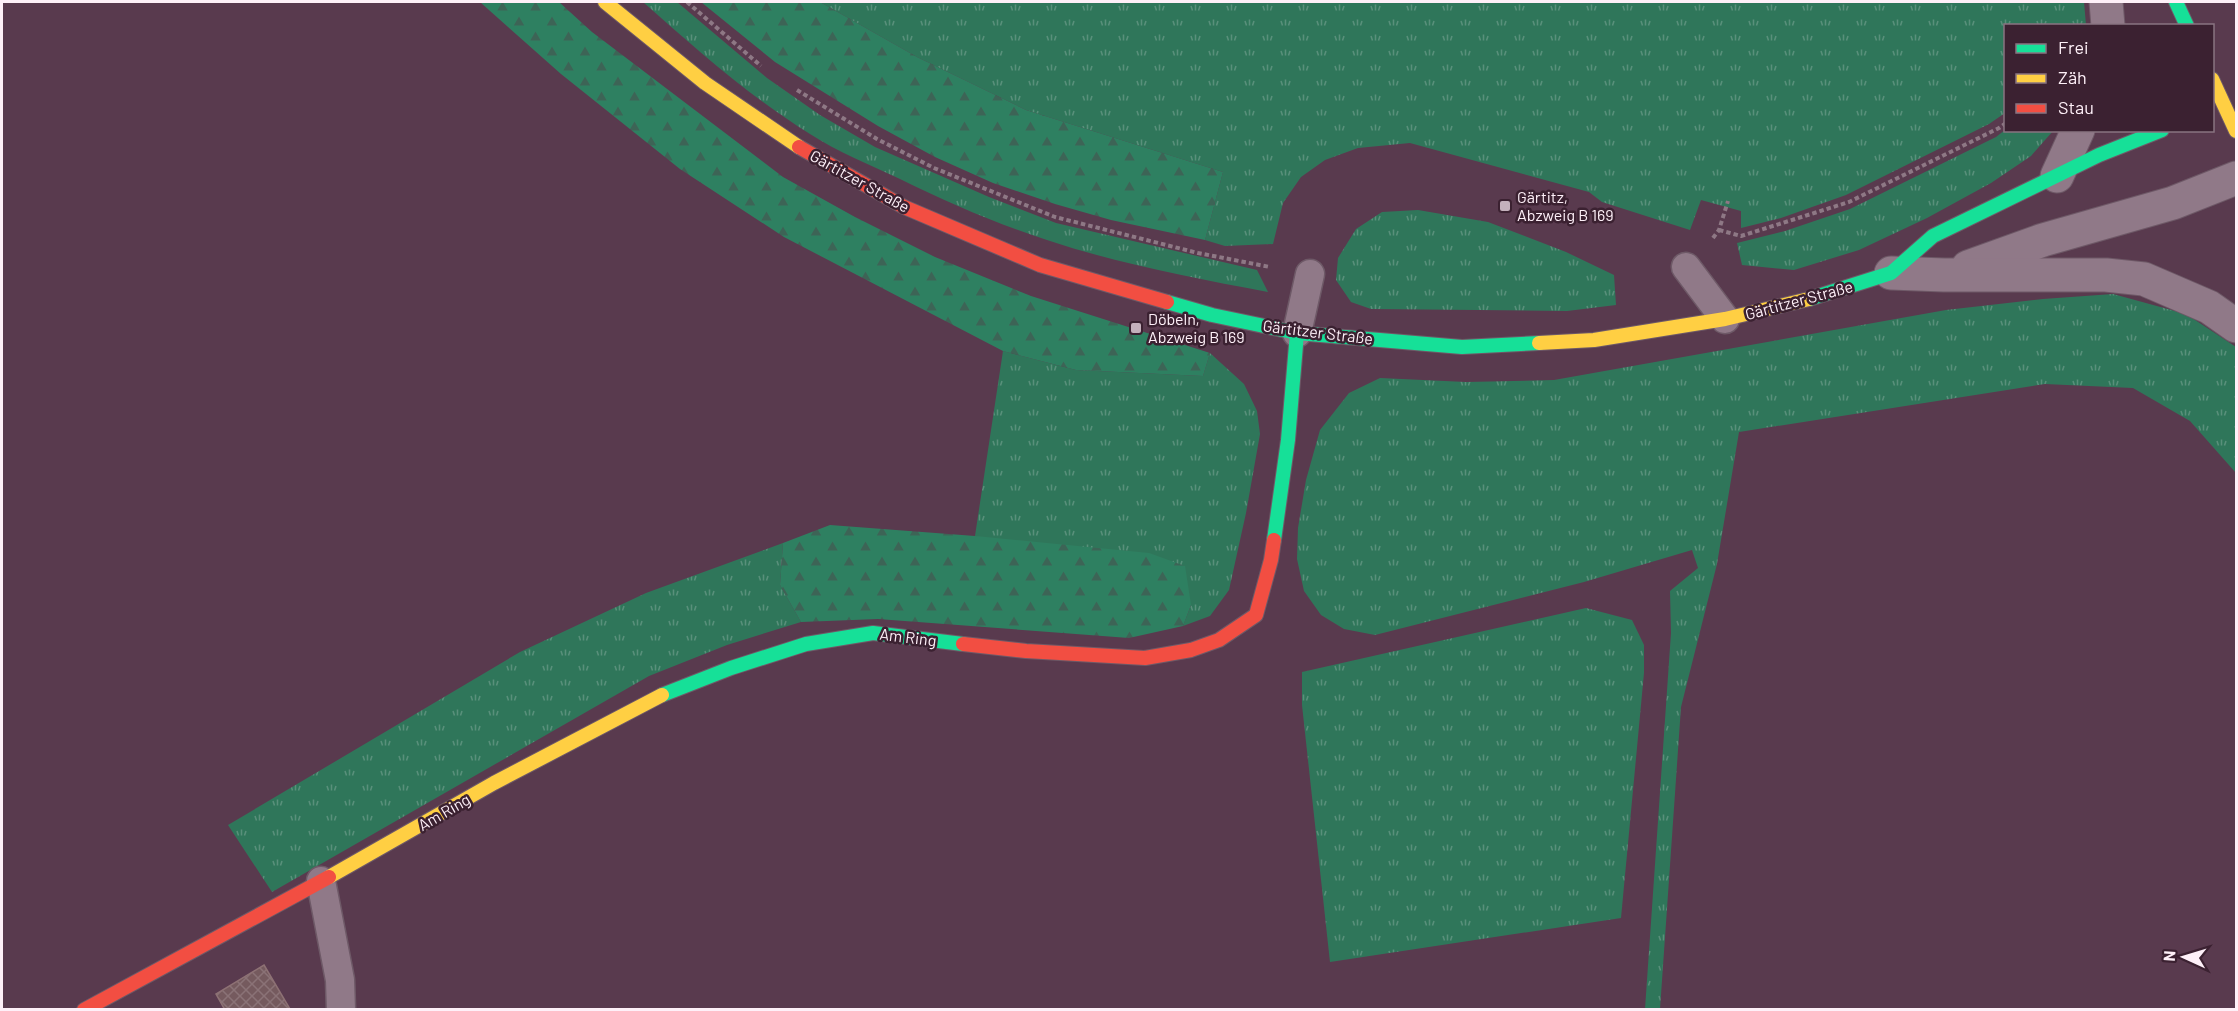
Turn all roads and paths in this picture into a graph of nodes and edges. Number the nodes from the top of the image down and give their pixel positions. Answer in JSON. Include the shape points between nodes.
{"nodes":[{"id":1,"x":605,"y":2,"type":"edge"},
{"id":2,"x":687,"y":2,"type":"edge"},
{"id":3,"x":2106,"y":2,"type":"edge"},
{"id":4,"x":2176,"y":2,"type":"edge"},
{"id":5,"x":2108,"y":24,"type":"edge"},
{"id":6,"x":2186,"y":24,"type":"edge"},
{"id":7,"x":769,"y":73,"type":"dead end"},
{"id":8,"x":795,"y":89,"type":"dead end"},
{"id":9,"x":2004,"y":125,"type":"edge"},
{"id":10,"x":2077,"y":132,"type":"edge"},
{"id":11,"x":2157,"y":132,"type":"edge"},
{"id":12,"x":2057,"y":176,"type":"junction"},
{"id":13,"x":2236,"y":178,"type":"edge"},
{"id":14,"x":1719,"y":230,"type":"dead end"},
{"id":15,"x":1686,"y":267,"type":"dead end"},
{"id":16,"x":1891,"y":273,"type":"junction"},
{"id":17,"x":1310,"y":274,"type":"joint"},
{"id":18,"x":1944,"y":275,"type":"junction"},
{"id":19,"x":1725,"y":319,"type":"junction"},
{"id":20,"x":2236,"y":326,"type":"edge"},
{"id":21,"x":1297,"y":333,"type":"junction"},
{"id":22,"x":321,"y":881,"type":"junction"},
{"id":23,"x":84,"y":1010,"type":"edge"},
{"id":24,"x":341,"y":1010,"type":"edge"}],
"edges":[{"from":1,"to":21,"type":"street","name":"Gärtitzer Straße","via":[[705,83],[787,140],[904,207],[1040,265],[1212,315]]},
{"from":2,"to":7,"type":"path"},
{"from":3,"to":5,"type":"street"},
{"from":4,"to":6,"type":"street"},
{"from":8,"to":17,"type":"path","via":[[877,140],[934,168],[1055,217],[1198,253]]},
{"from":9,"to":14,"type":"path","via":[[1849,202],[1741,236]]},
{"from":10,"to":12,"type":"street"},
{"from":11,"to":12,"type":"street","name":"Gärtitzer Straße"},
{"from":12,"to":16,"type":"street","name":"Gärtitzer Straße","via":[[1933,236]]},
{"from":13,"to":18,"type":"street","name":"Gärtitzer Straße","via":[[2173,203],[2043,240]]},
{"from":15,"to":19,"type":"lane"},
{"from":16,"to":18,"type":"street","name":"Gärtitzer Straße"},
{"from":16,"to":19,"type":"street","name":"Gärtitzer Straße","via":[[1794,304]]},
{"from":17,"to":21,"type":"lane"},
{"from":18,"to":20,"type":"street","name":"Gärtitzer Straße","via":[[2106,275],[2144,279],[2209,307]]},
{"from":19,"to":21,"type":"street","name":"Gärtitzer Straße","via":[[1594,340],[1462,347]]},
{"from":21,"to":22,"type":"street","name":"Am Ring","via":[[1288,440],[1271,560],[1256,615],[1219,639],[1191,650],[1145,658],[1026,651],[873,633],[806,644],[653,699]]},
{"from":22,"to":23,"type":"street","name":"Am Ring"},
{"from":22,"to":24,"type":"lane","via":[[340,980]]}]}
